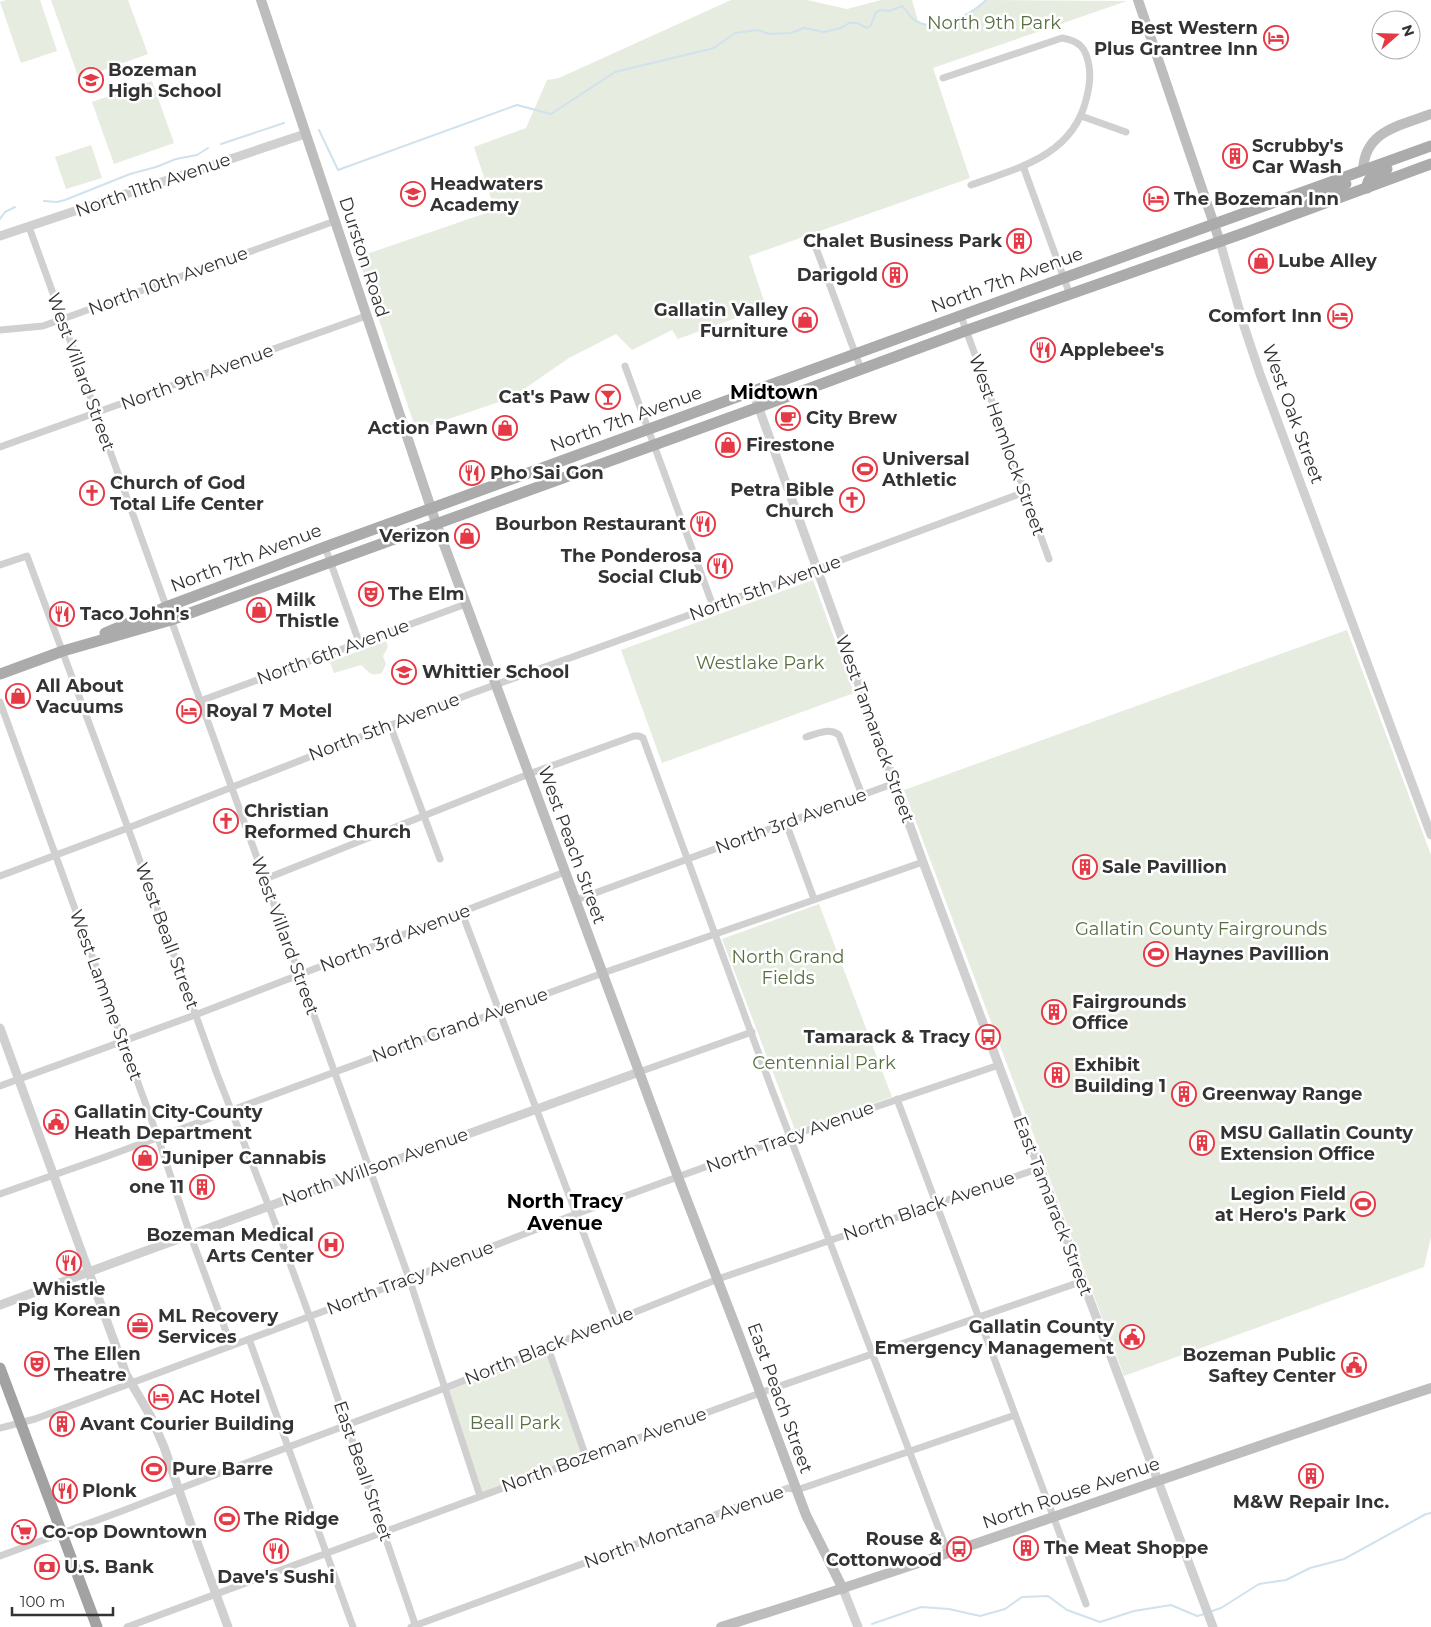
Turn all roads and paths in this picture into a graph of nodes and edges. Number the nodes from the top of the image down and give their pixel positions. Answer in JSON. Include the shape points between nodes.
{"nodes":[{"id":1,"x":261,"y":0,"type":"edge"},
{"id":2,"x":1138,"y":0,"type":"edge"},
{"id":3,"x":943,"y":78,"type":"dead end"},
{"id":4,"x":1431,"y":114,"type":"edge"},
{"id":5,"x":1081,"y":116,"type":"junction"},
{"id":6,"x":1126,"y":132,"type":"dead end"},
{"id":7,"x":306,"y":134,"type":"junction"},
{"id":8,"x":1431,"y":146,"type":"edge"},
{"id":9,"x":1431,"y":152,"type":"edge"},
{"id":10,"x":1431,"y":164,"type":"edge"},
{"id":11,"x":1024,"y":166,"type":"junction"},
{"id":12,"x":1363,"y":170,"type":"junction"},
{"id":13,"x":971,"y":185,"type":"dead end"},
{"id":14,"x":1367,"y":188,"type":"junction"},
{"id":15,"x":1293,"y":215,"type":"junction"},
{"id":16,"x":334,"y":221,"type":"junction"},
{"id":17,"x":1215,"y":224,"type":"junction"},
{"id":18,"x":29,"y":227,"type":"junction"},
{"id":19,"x":0,"y":236,"type":"edge"},
{"id":20,"x":1220,"y":242,"type":"junction"},
{"id":21,"x":816,"y":248,"type":"dead end"},
{"id":22,"x":1064,"y":278,"type":"junction"},
{"id":23,"x":1070,"y":294,"type":"junction"},
{"id":24,"x":366,"y":316,"type":"junction"},
{"id":25,"x":960,"y":316,"type":"junction"},
{"id":26,"x":62,"y":320,"type":"junction"},
{"id":27,"x":0,"y":330,"type":"edge"},
{"id":28,"x":965,"y":331,"type":"junction"},
{"id":29,"x":855,"y":354,"type":"junction"},
{"id":30,"x":625,"y":366,"type":"dead end"},
{"id":31,"x":861,"y":370,"type":"junction"},
{"id":32,"x":753,"y":392,"type":"junction"},
{"id":33,"x":758,"y":408,"type":"junction"},
{"id":34,"x":96,"y":414,"type":"junction"},
{"id":35,"x":647,"y":430,"type":"junction"},
{"id":36,"x":654,"y":446,"type":"junction"},
{"id":37,"x":0,"y":447,"type":"edge"},
{"id":38,"x":1025,"y":492,"type":"junction"},
{"id":39,"x":431,"y":508,"type":"junction"},
{"id":40,"x":436,"y":524,"type":"junction"},
{"id":41,"x":325,"y":546,"type":"junction"},
{"id":42,"x":1049,"y":559,"type":"dead end"},
{"id":43,"x":330,"y":562,"type":"junction"},
{"id":44,"x":0,"y":566,"type":"edge"},
{"id":45,"x":817,"y":569,"type":"junction"},
{"id":46,"x":466,"y":604,"type":"junction"},
{"id":47,"x":166,"y":606,"type":"junction"},
{"id":48,"x":713,"y":606,"type":"junction"},
{"id":49,"x":171,"y":620,"type":"junction"},
{"id":50,"x":360,"y":642,"type":"junction"},
{"id":51,"x":62,"y":651,"type":"junction"},
{"id":52,"x":0,"y":674,"type":"edge"},
{"id":53,"x":496,"y":685,"type":"junction"},
{"id":54,"x":200,"y":701,"type":"junction"},
{"id":55,"x":0,"y":702,"type":"edge"},
{"id":56,"x":390,"y":726,"type":"junction"},
{"id":57,"x":806,"y":737,"type":"dead end"},
{"id":58,"x":529,"y":774,"type":"junction"},
{"id":59,"x":895,"y":784,"type":"junction"},
{"id":60,"x":232,"y":788,"type":"junction"},
{"id":61,"x":862,"y":795,"type":"junction"},
{"id":62,"x":424,"y":816,"type":"junction"},
{"id":63,"x":786,"y":823,"type":"junction"},
{"id":64,"x":128,"y":828,"type":"junction"},
{"id":65,"x":1431,"y":835,"type":"edge"},
{"id":66,"x":55,"y":855,"type":"junction"},
{"id":67,"x":440,"y":859,"type":"dead end"},
{"id":68,"x":687,"y":860,"type":"junction"},
{"id":69,"x":922,"y":862,"type":"junction"},
{"id":70,"x":565,"y":872,"type":"junction"},
{"id":71,"x":0,"y":876,"type":"edge"},
{"id":72,"x":265,"y":879,"type":"junction"},
{"id":73,"x":814,"y":899,"type":"junction"},
{"id":74,"x":576,"y":900,"type":"junction"},
{"id":75,"x":462,"y":912,"type":"junction"},
{"id":76,"x":714,"y":933,"type":"junction"},
{"id":77,"x":602,"y":973,"type":"junction"},
{"id":78,"x":299,"y":975,"type":"junction"},
{"id":79,"x":499,"y":1011,"type":"junction"},
{"id":80,"x":195,"y":1015,"type":"junction"},
{"id":81,"x":0,"y":1028,"type":"edge"},
{"id":82,"x":752,"y":1032,"type":"junction"},
{"id":83,"x":123,"y":1042,"type":"junction"},
{"id":84,"x":999,"y":1065,"type":"junction"},
{"id":85,"x":334,"y":1072,"type":"junction"},
{"id":86,"x":639,"y":1072,"type":"junction"},
{"id":87,"x":19,"y":1079,"type":"junction"},
{"id":88,"x":0,"y":1086,"type":"edge"},
{"id":89,"x":897,"y":1099,"type":"junction"},
{"id":90,"x":536,"y":1109,"type":"junction"},
{"id":91,"x":231,"y":1110,"type":"junction"},
{"id":92,"x":790,"y":1136,"type":"junction"},
{"id":93,"x":158,"y":1138,"type":"junction"},
{"id":94,"x":1040,"y":1168,"type":"junction"},
{"id":95,"x":370,"y":1169,"type":"junction"},
{"id":96,"x":53,"y":1175,"type":"junction"},
{"id":97,"x":678,"y":1177,"type":"junction"},
{"id":98,"x":0,"y":1194,"type":"edge"},
{"id":99,"x":935,"y":1204,"type":"junction"},
{"id":100,"x":268,"y":1206,"type":"junction"},
{"id":101,"x":576,"y":1214,"type":"junction"},
{"id":102,"x":190,"y":1234,"type":"junction"},
{"id":103,"x":830,"y":1240,"type":"junction"},
{"id":104,"x":89,"y":1272,"type":"junction"},
{"id":105,"x":409,"y":1278,"type":"junction"},
{"id":106,"x":718,"y":1279,"type":"junction"},
{"id":107,"x":1083,"y":1281,"type":"junction"},
{"id":108,"x":0,"y":1305,"type":"edge"},
{"id":109,"x":310,"y":1316,"type":"junction"},
{"id":110,"x":979,"y":1317,"type":"junction"},
{"id":111,"x":616,"y":1319,"type":"junction"},
{"id":112,"x":249,"y":1339,"type":"junction"},
{"id":113,"x":231,"y":1345,"type":"junction"},
{"id":114,"x":548,"y":1348,"type":"junction"},
{"id":115,"x":873,"y":1353,"type":"junction"},
{"id":116,"x":0,"y":1368,"type":"edge"},
{"id":117,"x":131,"y":1383,"type":"junction"},
{"id":118,"x":445,"y":1388,"type":"junction"},
{"id":119,"x":1431,"y":1388,"type":"edge"},
{"id":120,"x":760,"y":1393,"type":"junction"},
{"id":121,"x":1015,"y":1415,"type":"junction"},
{"id":122,"x":20,"y":1422,"type":"junction"},
{"id":123,"x":347,"y":1425,"type":"junction"},
{"id":124,"x":0,"y":1428,"type":"edge"},
{"id":125,"x":288,"y":1447,"type":"junction"},
{"id":126,"x":910,"y":1451,"type":"junction"},
{"id":127,"x":586,"y":1457,"type":"junction"},
{"id":128,"x":1156,"y":1480,"type":"junction"},
{"id":129,"x":178,"y":1489,"type":"junction"},
{"id":130,"x":797,"y":1490,"type":"junction"},
{"id":131,"x":480,"y":1496,"type":"junction"},
{"id":132,"x":1054,"y":1517,"type":"junction"},
{"id":133,"x":383,"y":1531,"type":"junction"},
{"id":134,"x":62,"y":1534,"type":"junction"},
{"id":135,"x":326,"y":1552,"type":"junction"},
{"id":136,"x":948,"y":1553,"type":"junction"},
{"id":137,"x":0,"y":1556,"type":"edge"},
{"id":138,"x":842,"y":1589,"type":"junction"},
{"id":139,"x":216,"y":1594,"type":"junction"},
{"id":140,"x":1086,"y":1604,"type":"dead end"},
{"id":141,"x":1211,"y":1623,"type":"edge"},
{"id":142,"x":414,"y":1626,"type":"edge"},
{"id":143,"x":97,"y":1627,"type":"edge"},
{"id":144,"x":127,"y":1627,"type":"edge"},
{"id":145,"x":228,"y":1627,"type":"edge"},
{"id":146,"x":353,"y":1627,"type":"edge"},
{"id":147,"x":721,"y":1627,"type":"edge"},
{"id":148,"x":858,"y":1627,"type":"edge"}],
"edges":[{"from":1,"to":7,"type":"main road","name":"Durston Road"},
{"from":2,"to":17,"type":"main road","name":"West Oak Street"},
{"from":3,"to":5,"type":"street","via":[[1062,38],[1073,40],[1083,47],[1090,72]]},
{"from":4,"to":12,"type":"main road","via":[[1380,135],[1368,147]]},
{"from":5,"to":6,"type":"street"},
{"from":5,"to":11,"type":"street","via":[[1065,140]]},
{"from":7,"to":16,"type":"main road","name":"Durston Road"},
{"from":7,"to":18,"type":"street","name":"North 11th Avenue"},
{"from":8,"to":12,"type":"main road","name":"North 7th Avenue"},
{"from":9,"to":14,"type":"main road","via":[[1377,173],[1370,178]]},
{"from":10,"to":14,"type":"main road","name":"North 7th Avenue"},
{"from":11,"to":13,"type":"street"},
{"from":11,"to":22,"type":"street"},
{"from":12,"to":15,"type":"main road","via":[[1355,181],[1329,191]]},
{"from":12,"to":17,"type":"main road","name":"North 7th Avenue"},
{"from":14,"to":15,"type":"main road","name":"North 7th Avenue"},
{"from":15,"to":20,"type":"main road","name":"North 7th Avenue"},
{"from":16,"to":24,"type":"main road","name":"Durston Road"},
{"from":16,"to":26,"type":"street","name":"North 10th Avenue"},
{"from":17,"to":20,"type":"main road","name":"West Oak Street"},
{"from":17,"to":22,"type":"main road","name":"North 7th Avenue"},
{"from":18,"to":19,"type":"street","name":"North 11th Avenue"},
{"from":18,"to":26,"type":"street","name":"West Villard Street"},
{"from":20,"to":23,"type":"main road","name":"North 7th Avenue"},
{"from":20,"to":65,"type":"street","name":"West Oak Street","via":[[1260,374]]},
{"from":21,"to":29,"type":"street"},
{"from":22,"to":23,"type":"street"},
{"from":22,"to":25,"type":"main road","name":"North 7th Avenue"},
{"from":23,"to":28,"type":"main road","name":"North 7th Avenue"},
{"from":24,"to":34,"type":"street","name":"North 9th Avenue"},
{"from":24,"to":39,"type":"main road","name":"Durston Road"},
{"from":25,"to":28,"type":"street","name":"West Hemlock Street"},
{"from":25,"to":29,"type":"main road","name":"North 7th Avenue"},
{"from":26,"to":27,"type":"street","name":"North 10th Avenue","via":[[43,326]]},
{"from":26,"to":34,"type":"street","name":"West Villard Street"},
{"from":28,"to":31,"type":"main road","name":"North 7th Avenue"},
{"from":28,"to":38,"type":"street","name":"West Hemlock Street"},
{"from":29,"to":31,"type":"street"},
{"from":29,"to":32,"type":"main road","name":"North 7th Avenue"},
{"from":30,"to":35,"type":"street"},
{"from":31,"to":33,"type":"main road","name":"North 7th Avenue"},
{"from":32,"to":33,"type":"street","name":"West Tamarack Street"},
{"from":32,"to":35,"type":"main road","name":"North 7th Avenue"},
{"from":33,"to":36,"type":"main road","name":"North 7th Avenue"},
{"from":33,"to":45,"type":"street","name":"West Tamarack Street"},
{"from":34,"to":37,"type":"street","name":"North 9th Avenue"},
{"from":34,"to":47,"type":"street","name":"West Villard Street"},
{"from":35,"to":36,"type":"street"},
{"from":35,"to":39,"type":"main road","name":"North 7th Avenue"},
{"from":36,"to":40,"type":"main road","name":"North 7th Avenue"},
{"from":36,"to":48,"type":"street"},
{"from":38,"to":42,"type":"street","name":"West Hemlock Street"},
{"from":38,"to":45,"type":"street","name":"North 5th Avenue"},
{"from":39,"to":40,"type":"main road","name":"Durston Road"},
{"from":39,"to":41,"type":"main road","name":"North 7th Avenue"},
{"from":40,"to":43,"type":"main road","name":"North 7th Avenue"},
{"from":40,"to":46,"type":"main road","name":"West Peach Street"},
{"from":41,"to":43,"type":"street"},
{"from":41,"to":47,"type":"main road","name":"North 7th Avenue"},
{"from":43,"to":49,"type":"main road","name":"North 7th Avenue"},
{"from":43,"to":50,"type":"street"},
{"from":44,"to":51,"type":"street","name":"West Beall Street","via":[[27,556]]},
{"from":45,"to":48,"type":"street","name":"North 5th Avenue"},
{"from":45,"to":59,"type":"street","name":"West Tamarack Street"},
{"from":46,"to":50,"type":"street","name":"North 6th Avenue"},
{"from":46,"to":53,"type":"main road","name":"West Peach Street"},
{"from":47,"to":49,"type":"street","name":"West Villard Street"},
{"from":47,"to":51,"type":"main road","name":"North 7th Avenue"},
{"from":48,"to":53,"type":"street","name":"North 5th Avenue"},
{"from":49,"to":51,"type":"main road","name":"North 7th Avenue"},
{"from":49,"to":54,"type":"street","name":"West Villard Street"},
{"from":50,"to":54,"type":"street","name":"North 6th Avenue"},
{"from":51,"to":52,"type":"main road","name":"North 7th Avenue"},
{"from":51,"to":64,"type":"street","name":"West Beall Street"},
{"from":53,"to":56,"type":"street","name":"North 5th Avenue"},
{"from":53,"to":58,"type":"main road","name":"West Peach Street"},
{"from":54,"to":60,"type":"street","name":"West Villard Street"},
{"from":55,"to":66,"type":"street","name":"West Lamme Street"},
{"from":56,"to":60,"type":"street","name":"North 5th Avenue"},
{"from":56,"to":62,"type":"street"},
{"from":57,"to":61,"type":"street","via":[[832,730],[839,734]]},
{"from":58,"to":62,"type":"street"},
{"from":58,"to":68,"type":"street","via":[[634,736],[643,738]]},
{"from":58,"to":70,"type":"main road","name":"West Peach Street"},
{"from":59,"to":61,"type":"street","name":"North 3rd Avenue"},
{"from":59,"to":69,"type":"street","name":"West Tamarack Street"},
{"from":60,"to":64,"type":"street","name":"North 5th Avenue"},
{"from":60,"to":72,"type":"street","name":"West Villard Street"},
{"from":61,"to":63,"type":"street","name":"North 3rd Avenue"},
{"from":62,"to":67,"type":"street"},
{"from":62,"to":72,"type":"street"},
{"from":63,"to":68,"type":"street","name":"North 3rd Avenue"},
{"from":63,"to":73,"type":"street"},
{"from":64,"to":66,"type":"street","name":"North 5th Avenue"},
{"from":64,"to":80,"type":"street","name":"West Beall Street"},
{"from":66,"to":71,"type":"street","name":"North 5th Avenue"},
{"from":66,"to":83,"type":"street","name":"West Lamme Street"},
{"from":68,"to":74,"type":"street","name":"North 3rd Avenue"},
{"from":68,"to":76,"type":"street"},
{"from":69,"to":73,"type":"street","name":"North Grand Avenue"},
{"from":69,"to":84,"type":"street","name":"West Tamarack Street"},
{"from":70,"to":74,"type":"main road","name":"West Peach Street"},
{"from":70,"to":75,"type":"street","name":"North 3rd Avenue"},
{"from":72,"to":78,"type":"street","name":"West Villard Street"},
{"from":73,"to":76,"type":"street","name":"North Grand Avenue"},
{"from":74,"to":77,"type":"main road","name":"West Peach Street"},
{"from":75,"to":78,"type":"street","name":"North 3rd Avenue"},
{"from":75,"to":79,"type":"street"},
{"from":76,"to":77,"type":"street","name":"North Grand Avenue"},
{"from":76,"to":82,"type":"street"},
{"from":77,"to":79,"type":"street","name":"North Grand Avenue"},
{"from":77,"to":86,"type":"main road","name":"West Peach Street"},
{"from":78,"to":80,"type":"street","name":"North 3rd Avenue"},
{"from":78,"to":85,"type":"street","name":"West Villard Street"},
{"from":79,"to":85,"type":"street","name":"North Grand Avenue"},
{"from":79,"to":90,"type":"street"},
{"from":80,"to":83,"type":"street","name":"North 3rd Avenue"},
{"from":80,"to":91,"type":"street","name":"West Beall Street"},
{"from":81,"to":87,"type":"street"},
{"from":82,"to":86,"type":"street","name":"North Willson Avenue"},
{"from":82,"to":92,"type":"street"},
{"from":83,"to":87,"type":"street","name":"North 3rd Avenue"},
{"from":83,"to":93,"type":"street","name":"West Lamme Street"},
{"from":84,"to":89,"type":"street","name":"North Tracy Avenue"},
{"from":84,"to":94,"type":"street","name":"East Tamarack Street"},
{"from":85,"to":91,"type":"street","name":"North Grand Avenue"},
{"from":85,"to":95,"type":"street","name":"West Villard Street"},
{"from":86,"to":90,"type":"street","name":"North Willson Avenue"},
{"from":86,"to":97,"type":"main road","name":"West Peach Street"},
{"from":87,"to":88,"type":"street","name":"North 3rd Avenue"},
{"from":87,"to":96,"type":"street"},
{"from":89,"to":92,"type":"street","name":"North Tracy Avenue"},
{"from":89,"to":99,"type":"street"},
{"from":90,"to":95,"type":"street","name":"North Willson Avenue"},
{"from":90,"to":101,"type":"street"},
{"from":91,"to":93,"type":"street","name":"North Grand Avenue"},
{"from":91,"to":100,"type":"street","name":"West Beall Street"},
{"from":92,"to":97,"type":"street","name":"North Tracy Avenue"},
{"from":92,"to":103,"type":"street"},
{"from":93,"to":96,"type":"street","name":"North Grand Avenue"},
{"from":93,"to":102,"type":"street","name":"West Lamme Street"},
{"from":94,"to":99,"type":"street","name":"North Black Avenue"},
{"from":94,"to":107,"type":"street","name":"East Tamarack Street"},
{"from":95,"to":100,"type":"street","name":"North Willson Avenue"},
{"from":95,"to":105,"type":"street","name":"West Villard Street"},
{"from":96,"to":98,"type":"street","name":"North Grand Avenue"},
{"from":96,"to":104,"type":"street"},
{"from":97,"to":101,"type":"street","name":"North Tracy Avenue"},
{"from":97,"to":106,"type":"main road","name":"East Peach Street"},
{"from":99,"to":103,"type":"street","name":"North Black Avenue"},
{"from":99,"to":110,"type":"street"},
{"from":100,"to":102,"type":"street","name":"North Willson Avenue"},
{"from":100,"to":109,"type":"street","name":"West Beall Street"},
{"from":101,"to":105,"type":"street","name":"North Tracy Avenue"},
{"from":101,"to":111,"type":"street"},
{"from":102,"to":104,"type":"street","name":"North Willson Avenue"},
{"from":102,"to":113,"type":"street","name":"West Lamme Street"},
{"from":103,"to":106,"type":"street","name":"North Black Avenue"},
{"from":103,"to":115,"type":"street"},
{"from":104,"to":108,"type":"street","name":"North Willson Avenue"},
{"from":104,"to":117,"type":"street"},
{"from":105,"to":109,"type":"street","name":"North Tracy Avenue"},
{"from":105,"to":118,"type":"street","name":"West Villard Street"},
{"from":106,"to":111,"type":"street","name":"North Black Avenue"},
{"from":106,"to":120,"type":"main road","name":"East Peach Street"},
{"from":107,"to":110,"type":"street","name":"North Bozeman Avenue"},
{"from":107,"to":128,"type":"street","name":"East Tamarack Street"},
{"from":109,"to":112,"type":"street","name":"North Tracy Avenue"},
{"from":109,"to":123,"type":"street","name":"East Beall Street"},
{"from":110,"to":115,"type":"street","name":"North Bozeman Avenue"},
{"from":110,"to":121,"type":"street"},
{"from":111,"to":114,"type":"street","name":"North Black Avenue"},
{"from":112,"to":113,"type":"street","name":"North Tracy Avenue"},
{"from":112,"to":125,"type":"street"},
{"from":113,"to":117,"type":"street","name":"North Tracy Avenue"},
{"from":114,"to":118,"type":"street","name":"North Black Avenue"},
{"from":114,"to":127,"type":"street"},
{"from":115,"to":120,"type":"street","name":"North Bozeman Avenue"},
{"from":115,"to":126,"type":"street"},
{"from":116,"to":122,"type":"highway"},
{"from":117,"to":122,"type":"street","name":"North Tracy Avenue"},
{"from":117,"to":129,"type":"street","via":[[160,1438]]},
{"from":118,"to":123,"type":"street","name":"North Black Avenue"},
{"from":118,"to":131,"type":"street","name":"West Villard Street"},
{"from":119,"to":128,"type":"main road","name":"North Rouse Avenue"},
{"from":120,"to":127,"type":"street","name":"North Bozeman Avenue"},
{"from":120,"to":130,"type":"main road","name":"East Peach Street"},
{"from":121,"to":126,"type":"street","name":"North Montana Avenue"},
{"from":121,"to":132,"type":"street"},
{"from":122,"to":124,"type":"street","name":"North Tracy Avenue"},
{"from":122,"to":134,"type":"highway"},
{"from":123,"to":125,"type":"street","name":"North Black Avenue"},
{"from":123,"to":133,"type":"street","name":"East Beall Street"},
{"from":125,"to":129,"type":"street","name":"North Black Avenue"},
{"from":125,"to":135,"type":"street"},
{"from":126,"to":130,"type":"street","name":"North Montana Avenue"},
{"from":126,"to":136,"type":"street"},
{"from":127,"to":131,"type":"street","name":"North Bozeman Avenue"},
{"from":128,"to":132,"type":"main road","name":"North Rouse Avenue"},
{"from":128,"to":141,"type":"street","name":"East Tamarack Street"},
{"from":129,"to":134,"type":"street","name":"North Black Avenue"},
{"from":129,"to":139,"type":"street"},
{"from":130,"to":138,"type":"main road","name":"East Peach Street"},
{"from":130,"to":142,"type":"street","name":"North Montana Avenue","via":[[788,1488]]},
{"from":131,"to":133,"type":"street","name":"North Bozeman Avenue"},
{"from":132,"to":136,"type":"main road","name":"North Rouse Avenue"},
{"from":132,"to":140,"type":"street"},
{"from":133,"to":135,"type":"street","name":"North Bozeman Avenue"},
{"from":133,"to":142,"type":"street","name":"East Beall Street"},
{"from":134,"to":137,"type":"street","name":"North Black Avenue"},
{"from":134,"to":143,"type":"highway"},
{"from":135,"to":139,"type":"street","name":"North Bozeman Avenue"},
{"from":135,"to":146,"type":"street"},
{"from":136,"to":138,"type":"main road","name":"North Rouse Avenue"},
{"from":138,"to":147,"type":"main road","name":"North Rouse Avenue"},
{"from":138,"to":148,"type":"street","name":"East Peach Street"},
{"from":139,"to":144,"type":"street","name":"North Bozeman Avenue"},
{"from":139,"to":145,"type":"street"}]}
